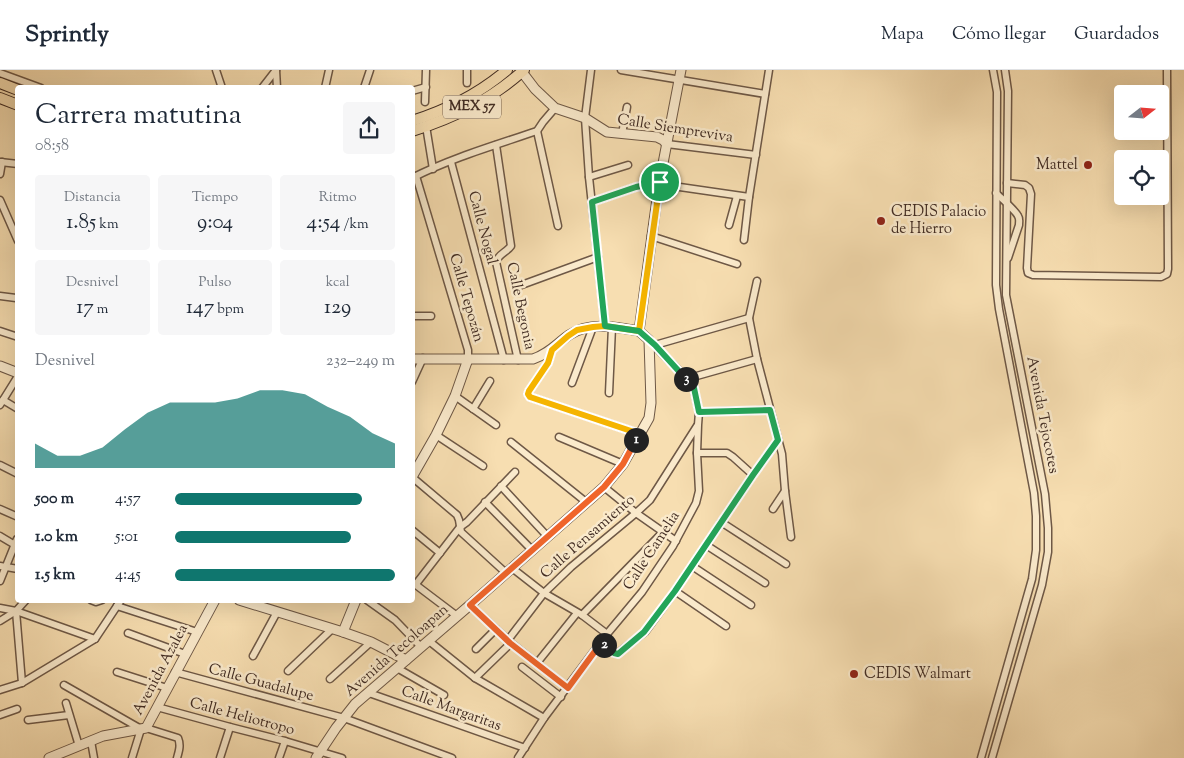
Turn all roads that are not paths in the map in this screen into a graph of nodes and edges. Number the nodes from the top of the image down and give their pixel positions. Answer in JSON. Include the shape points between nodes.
{"nodes":[{"id":1,"x":216,"y":70,"type":"edge"},
{"id":2,"x":276,"y":70,"type":"edge"},
{"id":3,"x":329,"y":70,"type":"edge"},
{"id":4,"x":370,"y":70,"type":"edge"},
{"id":5,"x":426,"y":70,"type":"edge"},
{"id":6,"x":467,"y":70,"type":"edge"},
{"id":7,"x":507,"y":70,"type":"edge"},
{"id":8,"x":591,"y":70,"type":"edge"},
{"id":9,"x":621,"y":70,"type":"edge"},
{"id":10,"x":681,"y":70,"type":"edge"},
{"id":11,"x":769,"y":70,"type":"edge"},
{"id":12,"x":993,"y":70,"type":"edge"},
{"id":13,"x":1005,"y":70,"type":"edge"},
{"id":14,"x":1167,"y":70,"type":"edge"},
{"id":15,"x":523,"y":71,"type":"edge"},
{"id":16,"x":0,"y":73,"type":"edge"},
{"id":17,"x":995,"y":78,"type":"junction"},
{"id":18,"x":679,"y":80,"type":"junction"},
{"id":19,"x":467,"y":84,"type":"dead end"},
{"id":20,"x":3,"y":85,"type":"edge"},
{"id":21,"x":33,"y":85,"type":"edge"},
{"id":22,"x":221,"y":85,"type":"edge"},
{"id":23,"x":264,"y":85,"type":"edge"},
{"id":24,"x":277,"y":85,"type":"edge"},
{"id":25,"x":325,"y":85,"type":"edge"},
{"id":26,"x":365,"y":85,"type":"edge"},
{"id":27,"x":426,"y":88,"type":"junction"},
{"id":28,"x":15,"y":89,"type":"edge"},
{"id":29,"x":415,"y":90,"type":"edge"},
{"id":30,"x":765,"y":94,"type":"junction"},
{"id":31,"x":1,"y":99,"type":"edge"},
{"id":32,"x":425,"y":102,"type":"dead end"},
{"id":33,"x":15,"y":104,"type":"edge"},
{"id":34,"x":627,"y":107,"type":"dead end"},
{"id":35,"x":555,"y":108,"type":"junction"},
{"id":36,"x":584,"y":118,"type":"junction"},
{"id":37,"x":415,"y":120,"type":"edge"},
{"id":38,"x":426,"y":126,"type":"junction"},
{"id":39,"x":415,"y":129,"type":"edge"},
{"id":40,"x":537,"y":131,"type":"junction"},
{"id":41,"x":622,"y":134,"type":"junction"},
{"id":42,"x":667,"y":144,"type":"junction"},
{"id":43,"x":496,"y":145,"type":"junction"},
{"id":44,"x":756,"y":155,"type":"junction"},
{"id":45,"x":1,"y":162,"type":"edge"},
{"id":46,"x":451,"y":162,"type":"junction"},
{"id":47,"x":15,"y":164,"type":"edge"},
{"id":48,"x":628,"y":165,"type":"dead end"},
{"id":49,"x":433,"y":169,"type":"junction"},
{"id":50,"x":0,"y":174,"type":"edge"},
{"id":51,"x":415,"y":177,"type":"edge"},
{"id":52,"x":589,"y":177,"type":"junction"},
{"id":53,"x":415,"y":180,"type":"edge"},
{"id":54,"x":659,"y":183,"type":"junction"},
{"id":55,"x":1007,"y":183,"type":"junction"},
{"id":56,"x":996,"y":193,"type":"junction"},
{"id":57,"x":737,"y":196,"type":"junction"},
{"id":58,"x":749,"y":197,"type":"junction"},
{"id":59,"x":0,"y":200,"type":"edge"},
{"id":60,"x":592,"y":202,"type":"junction"},
{"id":61,"x":1007,"y":205,"type":"junction"},
{"id":62,"x":729,"y":225,"type":"dead end"},
{"id":63,"x":558,"y":226,"type":"dead end"},
{"id":64,"x":15,"y":234,"type":"edge"},
{"id":65,"x":651,"y":236,"type":"junction"},
{"id":66,"x":744,"y":240,"type":"dead end"},
{"id":67,"x":598,"y":257,"type":"junction"},
{"id":68,"x":737,"y":264,"type":"dead end"},
{"id":69,"x":1006,"y":264,"type":"junction"},
{"id":70,"x":757,"y":281,"type":"dead end"},
{"id":71,"x":516,"y":287,"type":"dead end"},
{"id":72,"x":0,"y":297,"type":"edge"},
{"id":73,"x":15,"y":298,"type":"edge"},
{"id":74,"x":415,"y":316,"type":"edge"},
{"id":75,"x":431,"y":316,"type":"dead end"},
{"id":76,"x":748,"y":318,"type":"junction"},
{"id":77,"x":609,"y":326,"type":"junction"},
{"id":78,"x":593,"y":327,"type":"junction"},
{"id":79,"x":0,"y":330,"type":"edge"},
{"id":80,"x":639,"y":331,"type":"junction"},
{"id":81,"x":15,"y":336,"type":"edge"},
{"id":82,"x":652,"y":343,"type":"junction"},
{"id":83,"x":552,"y":350,"type":"junction"},
{"id":84,"x":422,"y":358,"type":"junction"},
{"id":85,"x":415,"y":359,"type":"edge"},
{"id":86,"x":468,"y":359,"type":"junction"},
{"id":87,"x":504,"y":360,"type":"junction"},
{"id":88,"x":518,"y":360,"type":"junction"},
{"id":89,"x":758,"y":360,"type":"junction"},
{"id":90,"x":0,"y":366,"type":"edge"},
{"id":91,"x":15,"y":374,"type":"edge"},
{"id":92,"x":415,"y":375,"type":"edge"},
{"id":93,"x":686,"y":379,"type":"junction"},
{"id":94,"x":15,"y":380,"type":"edge"},
{"id":95,"x":490,"y":381,"type":"dead end"},
{"id":96,"x":572,"y":383,"type":"dead end"},
{"id":97,"x":609,"y":393,"type":"dead end"},
{"id":98,"x":455,"y":396,"type":"junction"},
{"id":99,"x":2,"y":403,"type":"edge"},
{"id":100,"x":15,"y":408,"type":"edge"},
{"id":101,"x":473,"y":409,"type":"junction"},
{"id":102,"x":770,"y":410,"type":"junction"},
{"id":103,"x":699,"y":412,"type":"junction"},
{"id":104,"x":496,"y":425,"type":"dead end"},
{"id":105,"x":698,"y":425,"type":"junction"},
{"id":106,"x":640,"y":434,"type":"junction"},
{"id":107,"x":436,"y":435,"type":"junction"},
{"id":108,"x":559,"y":437,"type":"dead end"},
{"id":109,"x":778,"y":440,"type":"junction"},
{"id":110,"x":511,"y":442,"type":"dead end"},
{"id":111,"x":698,"y":453,"type":"junction"},
{"id":112,"x":623,"y":464,"type":"junction"},
{"id":113,"x":0,"y":465,"type":"edge"},
{"id":114,"x":483,"y":466,"type":"dead end"},
{"id":115,"x":15,"y":472,"type":"edge"},
{"id":116,"x":415,"y":472,"type":"edge"},
{"id":117,"x":515,"y":472,"type":"dead end"},
{"id":118,"x":753,"y":475,"type":"junction"},
{"id":119,"x":415,"y":480,"type":"edge"},
{"id":120,"x":501,"y":486,"type":"junction"},
{"id":121,"x":604,"y":487,"type":"junction"},
{"id":122,"x":785,"y":491,"type":"junction"},
{"id":123,"x":485,"y":502,"type":"junction"},
{"id":124,"x":586,"y":502,"type":"junction"},
{"id":125,"x":0,"y":508,"type":"edge"},
{"id":126,"x":773,"y":509,"type":"dead end"},
{"id":127,"x":636,"y":513,"type":"junction"},
{"id":128,"x":15,"y":516,"type":"edge"},
{"id":129,"x":721,"y":522,"type":"junction"},
{"id":130,"x":460,"y":527,"type":"junction"},
{"id":131,"x":415,"y":532,"type":"edge"},
{"id":132,"x":663,"y":532,"type":"junction"},
{"id":133,"x":0,"y":536,"type":"edge"},
{"id":134,"x":547,"y":536,"type":"junction"},
{"id":135,"x":791,"y":536,"type":"dead end"},
{"id":136,"x":676,"y":541,"type":"junction"},
{"id":137,"x":15,"y":542,"type":"edge"},
{"id":138,"x":15,"y":544,"type":"edge"},
{"id":139,"x":706,"y":545,"type":"junction"},
{"id":140,"x":532,"y":550,"type":"junction"},
{"id":141,"x":440,"y":553,"type":"junction"},
{"id":142,"x":786,"y":564,"type":"dead end"},
{"id":143,"x":3,"y":566,"type":"edge"},
{"id":144,"x":692,"y":566,"type":"junction"},
{"id":145,"x":509,"y":571,"type":"junction"},
{"id":146,"x":0,"y":581,"type":"edge"},
{"id":147,"x":415,"y":582,"type":"edge"},
{"id":148,"x":765,"y":583,"type":"dead end"},
{"id":149,"x":415,"y":584,"type":"edge"},
{"id":150,"x":675,"y":591,"type":"junction"},
{"id":151,"x":544,"y":593,"type":"junction"},
{"id":152,"x":23,"y":603,"type":"edge"},
{"id":153,"x":119,"y":603,"type":"edge"},
{"id":154,"x":213,"y":603,"type":"edge"},
{"id":155,"x":248,"y":603,"type":"edge"},
{"id":156,"x":355,"y":603,"type":"edge"},
{"id":157,"x":371,"y":603,"type":"edge"},
{"id":158,"x":470,"y":605,"type":"junction"},
{"id":159,"x":751,"y":605,"type":"dead end"},
{"id":160,"x":0,"y":608,"type":"edge"},
{"id":161,"x":16,"y":611,"type":"junction"},
{"id":162,"x":277,"y":612,"type":"junction"},
{"id":163,"x":579,"y":614,"type":"junction"},
{"id":164,"x":457,"y":616,"type":"junction"},
{"id":165,"x":0,"y":621,"type":"edge"},
{"id":166,"x":726,"y":626,"type":"dead end"},
{"id":167,"x":332,"y":629,"type":"junction"},
{"id":168,"x":496,"y":629,"type":"junction"},
{"id":169,"x":197,"y":632,"type":"junction"},
{"id":170,"x":343,"y":632,"type":"junction"},
{"id":171,"x":128,"y":634,"type":"dead end"},
{"id":172,"x":607,"y":634,"type":"junction"},
{"id":173,"x":95,"y":638,"type":"junction"},
{"id":174,"x":429,"y":641,"type":"junction"},
{"id":175,"x":371,"y":642,"type":"junction"},
{"id":176,"x":509,"y":642,"type":"junction"},
{"id":177,"x":601,"y":643,"type":"junction"},
{"id":178,"x":421,"y":647,"type":"junction"},
{"id":179,"x":476,"y":649,"type":"dead end"},
{"id":180,"x":185,"y":654,"type":"junction"},
{"id":181,"x":253,"y":656,"type":"dead end"},
{"id":182,"x":406,"y":660,"type":"junction"},
{"id":183,"x":537,"y":664,"type":"junction"},
{"id":184,"x":522,"y":667,"type":"dead end"},
{"id":185,"x":397,"y":668,"type":"junction"},
{"id":186,"x":288,"y":671,"type":"dead end"},
{"id":187,"x":117,"y":672,"type":"dead end"},
{"id":188,"x":176,"y":672,"type":"junction"},
{"id":189,"x":475,"y":678,"type":"junction"},
{"id":190,"x":330,"y":679,"type":"dead end"},
{"id":191,"x":22,"y":683,"type":"junction"},
{"id":192,"x":64,"y":685,"type":"dead end"},
{"id":193,"x":167,"y":688,"type":"junction"},
{"id":194,"x":568,"y":688,"type":"junction"},
{"id":195,"x":0,"y":690,"type":"edge"},
{"id":196,"x":368,"y":692,"type":"junction"},
{"id":197,"x":444,"y":695,"type":"dead end"},
{"id":198,"x":561,"y":697,"type":"junction"},
{"id":199,"x":66,"y":703,"type":"dead end"},
{"id":200,"x":157,"y":706,"type":"junction"},
{"id":201,"x":17,"y":709,"type":"dead end"},
{"id":202,"x":0,"y":715,"type":"edge"},
{"id":203,"x":69,"y":715,"type":"junction"},
{"id":204,"x":344,"y":718,"type":"junction"},
{"id":205,"x":544,"y":718,"type":"junction"},
{"id":206,"x":28,"y":720,"type":"dead end"},
{"id":207,"x":230,"y":727,"type":"junction"},
{"id":208,"x":143,"y":728,"type":"junction"},
{"id":209,"x":91,"y":741,"type":"junction"},
{"id":210,"x":285,"y":741,"type":"junction"},
{"id":211,"x":79,"y":746,"type":"junction"},
{"id":212,"x":525,"y":748,"type":"junction"},
{"id":213,"x":318,"y":755,"type":"edge"},
{"id":214,"x":52,"y":758,"type":"edge"},
{"id":215,"x":94,"y":758,"type":"edge"},
{"id":216,"x":132,"y":758,"type":"edge"},
{"id":217,"x":177,"y":758,"type":"edge"},
{"id":218,"x":220,"y":758,"type":"edge"},
{"id":219,"x":279,"y":758,"type":"edge"},
{"id":220,"x":342,"y":758,"type":"edge"},
{"id":221,"x":452,"y":758,"type":"edge"},
{"id":222,"x":518,"y":758,"type":"edge"},
{"id":223,"x":982,"y":758,"type":"edge"},
{"id":224,"x":992,"y":758,"type":"edge"}],
"edges":[{"from":1,"to":22,"type":"street"},
{"from":2,"to":23,"type":"street"},
{"from":2,"to":24,"type":"street"},
{"from":3,"to":25,"type":"street"},
{"from":4,"to":26,"type":"street"},
{"from":5,"to":27,"type":"street"},
{"from":6,"to":19,"type":"street"},
{"from":7,"to":37,"type":"main road","number":"MEX 57","via":[[480,91]]},
{"from":8,"to":36,"type":"street"},
{"from":9,"to":18,"type":"street"},
{"from":10,"to":18,"type":"street"},
{"from":11,"to":30,"type":"street"},
{"from":12,"to":17,"type":"street","name":"Avenida Tejocotes"},
{"from":13,"to":17,"type":"street"},
{"from":13,"to":55,"type":"street","name":"Avenida Tejocotes","via":[[1008,91]]},
{"from":14,"to":55,"type":"street","via":[[1167,274],[1161,277],[1028,273],[1030,188]]},
{"from":15,"to":35,"type":"street","name":"Calle Siempreviva","via":[[535,89]]},
{"from":15,"to":38,"type":"main road","number":"MEX 57","via":[[466,110]]},
{"from":16,"to":21,"type":"street"},
{"from":17,"to":56,"type":"street","name":"Avenida Tejocotes"},
{"from":18,"to":30,"type":"street"},
{"from":18,"to":42,"type":"street"},
{"from":20,"to":28,"type":"main road"},
{"from":20,"to":31,"type":"main road"},
{"from":27,"to":29,"type":"street"},
{"from":27,"to":32,"type":"street"},
{"from":30,"to":44,"type":"street"},
{"from":31,"to":33,"type":"main road"},
{"from":34,"to":41,"type":"street"},
{"from":35,"to":36,"type":"street","name":"Calle Siempreviva"},
{"from":35,"to":40,"type":"street"},
{"from":36,"to":41,"type":"street","name":"Calle Siempreviva","via":[[606,132]]},
{"from":36,"to":52,"type":"street"},
{"from":38,"to":39,"type":"main road","number":"MEX 57"},
{"from":38,"to":49,"type":"street"},
{"from":40,"to":43,"type":"street"},
{"from":40,"to":63,"type":"street"},
{"from":41,"to":42,"type":"street","name":"Calle Siempreviva","via":[[657,137]]},
{"from":42,"to":44,"type":"street","name":"Calle Siempreviva"},
{"from":42,"to":54,"type":"street"},
{"from":43,"to":46,"type":"street"},
{"from":43,"to":88,"type":"street","name":"Calle Begonia","via":[[512,246],[496,262]]},
{"from":44,"to":58,"type":"street"},
{"from":45,"to":47,"type":"street"},
{"from":45,"to":50,"type":"street"},
{"from":46,"to":49,"type":"street"},
{"from":46,"to":87,"type":"street","name":"Calle Nogal"},
{"from":48,"to":52,"type":"street"},
{"from":49,"to":51,"type":"street"},
{"from":52,"to":60,"type":"street"},
{"from":53,"to":86,"type":"street","name":"Calle Tepozán","via":[[468,350]]},
{"from":54,"to":57,"type":"street"},
{"from":54,"to":60,"type":"street"},
{"from":54,"to":65,"type":"street"},
{"from":55,"to":61,"type":"street","name":"Avenida Tejocotes"},
{"from":56,"to":61,"type":"street"},
{"from":56,"to":223,"type":"street","name":"Avenida Tejocotes","via":[[996,285],[1032,479],[1036,550],[1030,586]]},
{"from":57,"to":58,"type":"street"},
{"from":57,"to":62,"type":"street"},
{"from":58,"to":66,"type":"street"},
{"from":59,"to":64,"type":"street"},
{"from":60,"to":67,"type":"street"},
{"from":61,"to":69,"type":"street","name":"Avenida Tejocotes"},
{"from":61,"to":69,"type":"street","via":[[1018,216],[1019,225]]},
{"from":65,"to":68,"type":"street"},
{"from":65,"to":80,"type":"street"},
{"from":67,"to":71,"type":"street"},
{"from":67,"to":77,"type":"street"},
{"from":69,"to":224,"type":"street","name":"Avenida Tejocotes","via":[[1006,295],[1045,494],[1048,552],[1042,585]]},
{"from":70,"to":76,"type":"street"},
{"from":72,"to":73,"type":"street"},
{"from":74,"to":75,"type":"street"},
{"from":76,"to":82,"type":"street"},
{"from":76,"to":89,"type":"street"},
{"from":77,"to":78,"type":"street"},
{"from":77,"to":80,"type":"street"},
{"from":77,"to":97,"type":"street"},
{"from":78,"to":83,"type":"street","via":[[577,330]]},
{"from":78,"to":96,"type":"street"},
{"from":79,"to":81,"type":"street"},
{"from":80,"to":82,"type":"street"},
{"from":82,"to":93,"type":"street","name":"Calle Camelia"},
{"from":82,"to":106,"type":"street","name":"Avenida Tecoloapan","via":[[649,418]]},
{"from":83,"to":88,"type":"street","via":[[533,360]]},
{"from":83,"to":106,"type":"street","via":[[548,363],[529,391],[530,397]]},
{"from":84,"to":85,"type":"street"},
{"from":84,"to":86,"type":"street"},
{"from":84,"to":92,"type":"street"},
{"from":86,"to":87,"type":"street"},
{"from":86,"to":98,"type":"street","name":"Calle Tepozán"},
{"from":87,"to":88,"type":"street"},
{"from":89,"to":93,"type":"street"},
{"from":89,"to":102,"type":"street"},
{"from":90,"to":91,"type":"street"},
{"from":93,"to":103,"type":"street","name":"Calle Camelia","via":[[693,385]]},
{"from":94,"to":99,"type":"street"},
{"from":95,"to":101,"type":"street"},
{"from":98,"to":101,"type":"street"},
{"from":98,"to":107,"type":"street","name":"Calle Tepozán"},
{"from":99,"to":100,"type":"street"},
{"from":101,"to":104,"type":"street"},
{"from":102,"to":103,"type":"street"},
{"from":102,"to":109,"type":"street"},
{"from":103,"to":105,"type":"street","name":"Calle Camelia"},
{"from":105,"to":111,"type":"street","name":"Calle Camelia"},
{"from":105,"to":127,"type":"street","name":"Calle Pensamiento","via":[[650,500]]},
{"from":106,"to":112,"type":"street","name":"Avenida Tecoloapan"},
{"from":107,"to":114,"type":"street"},
{"from":107,"to":116,"type":"street","name":"Calle Tepozán"},
{"from":108,"to":112,"type":"street"},
{"from":109,"to":118,"type":"street"},
{"from":109,"to":122,"type":"street"},
{"from":110,"to":124,"type":"street"},
{"from":111,"to":118,"type":"street","via":[[727,453]]},
{"from":111,"to":136,"type":"street","name":"Calle Camelia","via":[[699,491]]},
{"from":112,"to":121,"type":"street","name":"Avenida Tecoloapan"},
{"from":113,"to":115,"type":"street"},
{"from":117,"to":120,"type":"street"},
{"from":118,"to":129,"type":"street"},
{"from":119,"to":130,"type":"street","via":[[457,515]]},
{"from":120,"to":123,"type":"street"},
{"from":120,"to":134,"type":"street"},
{"from":121,"to":124,"type":"street","name":"Avenida Tecoloapan"},
{"from":121,"to":127,"type":"street"},
{"from":122,"to":126,"type":"street"},
{"from":122,"to":135,"type":"street"},
{"from":123,"to":130,"type":"street"},
{"from":123,"to":140,"type":"street"},
{"from":124,"to":134,"type":"street","name":"Avenida Tecoloapan"},
{"from":125,"to":128,"type":"street"},
{"from":127,"to":132,"type":"street"},
{"from":127,"to":151,"type":"street","name":"Calle Pensamiento","via":[[570,567]]},
{"from":129,"to":139,"type":"street"},
{"from":129,"to":142,"type":"street"},
{"from":130,"to":141,"type":"street"},
{"from":130,"to":145,"type":"street","via":[[461,532]]},
{"from":131,"to":141,"type":"street"},
{"from":132,"to":136,"type":"street"},
{"from":132,"to":163,"type":"street"},
{"from":133,"to":137,"type":"street"},
{"from":134,"to":140,"type":"street","name":"Avenida Tecoloapan"},
{"from":136,"to":172,"type":"street","name":"Calle Camelia","via":[[642,592]]},
{"from":138,"to":143,"type":"street"},
{"from":139,"to":144,"type":"street"},
{"from":139,"to":148,"type":"street"},
{"from":140,"to":145,"type":"street","name":"Avenida Tecoloapan"},
{"from":141,"to":147,"type":"street"},
{"from":143,"to":146,"type":"street"},
{"from":144,"to":150,"type":"street"},
{"from":144,"to":159,"type":"street"},
{"from":145,"to":151,"type":"street"},
{"from":145,"to":158,"type":"street","name":"Avenida Tecoloapan"},
{"from":149,"to":164,"type":"street"},
{"from":150,"to":166,"type":"street"},
{"from":150,"to":177,"type":"street","via":[[644,632],[618,654]]},
{"from":151,"to":163,"type":"street"},
{"from":151,"to":176,"type":"street","name":"Calle Pensamiento"},
{"from":152,"to":161,"type":"street"},
{"from":153,"to":169,"type":"street"},
{"from":153,"to":173,"type":"street"},
{"from":154,"to":169,"type":"street","name":"Avenida Azalea"},
{"from":155,"to":162,"type":"street"},
{"from":156,"to":170,"type":"street"},
{"from":157,"to":178,"type":"street","via":[[395,620]]},
{"from":158,"to":164,"type":"street","name":"Avenida Tecoloapan"},
{"from":158,"to":168,"type":"street"},
{"from":160,"to":161,"type":"street"},
{"from":161,"to":165,"type":"street"},
{"from":161,"to":173,"type":"street"},
{"from":161,"to":191,"type":"street"},
{"from":162,"to":167,"type":"street"},
{"from":162,"to":181,"type":"street"},
{"from":163,"to":172,"type":"street"},
{"from":163,"to":183,"type":"street"},
{"from":164,"to":174,"type":"street","name":"Avenida Tecoloapan"},
{"from":167,"to":170,"type":"street"},
{"from":167,"to":186,"type":"street"},
{"from":168,"to":176,"type":"street"},
{"from":168,"to":179,"type":"street"},
{"from":169,"to":180,"type":"street","name":"Avenida Azalea"},
{"from":170,"to":175,"type":"street"},
{"from":171,"to":180,"type":"street"},
{"from":172,"to":177,"type":"street","name":"Calle Camelia"},
{"from":173,"to":191,"type":"street"},
{"from":174,"to":178,"type":"street","name":"Avenida Tecoloapan"},
{"from":174,"to":189,"type":"street"},
{"from":175,"to":182,"type":"street"},
{"from":175,"to":190,"type":"street"},
{"from":176,"to":183,"type":"street"},
{"from":176,"to":189,"type":"street","name":"Calle Pensamiento"},
{"from":177,"to":194,"type":"street","name":"Calle Camelia"},
{"from":178,"to":182,"type":"street","name":"Avenida Tecoloapan"},
{"from":180,"to":188,"type":"street","name":"Avenida Azalea"},
{"from":182,"to":185,"type":"street","name":"Avenida Tecoloapan"},
{"from":183,"to":194,"type":"street"},
{"from":184,"to":198,"type":"street"},
{"from":185,"to":196,"type":"street","name":"Avenida Tecoloapan"},
{"from":185,"to":197,"type":"street"},
{"from":187,"to":193,"type":"street"},
{"from":188,"to":193,"type":"street","name":"Avenida Azalea"},
{"from":188,"to":204,"type":"street","name":"Calle Guadalupe"},
{"from":189,"to":205,"type":"street"},
{"from":191,"to":195,"type":"street"},
{"from":192,"to":208,"type":"street"},
{"from":193,"to":200,"type":"street","name":"Avenida Azalea"},
{"from":194,"to":198,"type":"street","name":"Calle Camelia"},
{"from":196,"to":204,"type":"street","name":"Avenida Tecoloapan"},
{"from":196,"to":212,"type":"street","name":"Calle Margaritas"},
{"from":198,"to":205,"type":"street","name":"Calle Camelia"},
{"from":199,"to":203,"type":"street"},
{"from":200,"to":207,"type":"street","name":"Calle Heliotropo"},
{"from":200,"to":208,"type":"street","name":"Avenida Azalea"},
{"from":201,"to":202,"type":"street"},
{"from":203,"to":206,"type":"street"},
{"from":203,"to":211,"type":"street"},
{"from":204,"to":213,"type":"street","name":"Avenida Tecoloapan"},
{"from":204,"to":221,"type":"street","name":"Calle Guadalupe"},
{"from":205,"to":212,"type":"street","name":"Calle Camelia"},
{"from":207,"to":210,"type":"street","name":"Calle Heliotropo"},
{"from":207,"to":218,"type":"street"},
{"from":208,"to":209,"type":"street"},
{"from":208,"to":216,"type":"street"},
{"from":208,"to":217,"type":"street","via":[[178,738]]},
{"from":209,"to":211,"type":"street"},
{"from":209,"to":215,"type":"street"},
{"from":210,"to":213,"type":"street","name":"Calle Heliotropo"},
{"from":210,"to":219,"type":"street"},
{"from":211,"to":214,"type":"street"},
{"from":212,"to":222,"type":"street","name":"Calle Camelia"},
{"from":213,"to":220,"type":"street","name":"Calle Heliotropo"}]}
